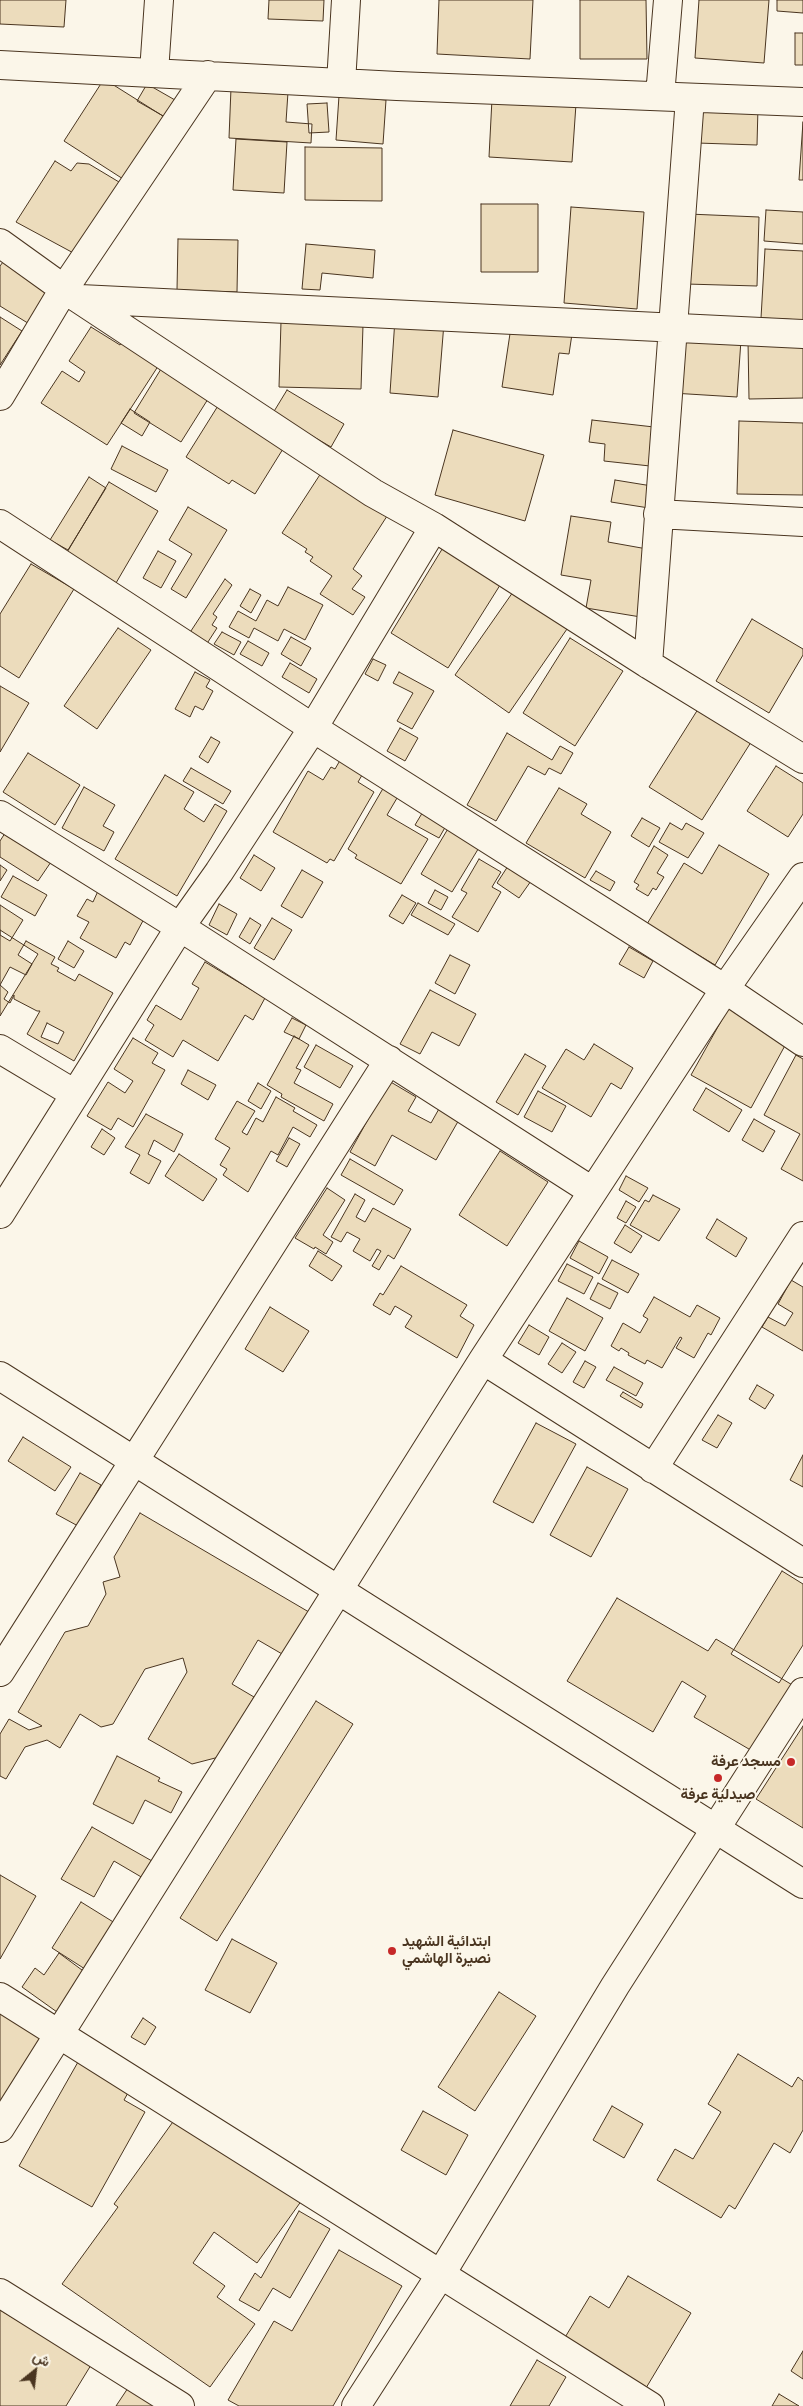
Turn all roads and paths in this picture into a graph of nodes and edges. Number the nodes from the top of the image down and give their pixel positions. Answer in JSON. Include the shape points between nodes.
{"nodes":[{"id":1,"x":159,"y":0,"type":"edge"},
{"id":2,"x":346,"y":0,"type":"edge"},
{"id":3,"x":668,"y":0,"type":"edge"},
{"id":4,"x":0,"y":65,"type":"edge"},
{"id":5,"x":154,"y":72,"type":"junction"},
{"id":6,"x":208,"y":75,"type":"junction"},
{"id":7,"x":341,"y":83,"type":"junction"},
{"id":8,"x":660,"y":96,"type":"junction"},
{"id":9,"x":690,"y":98,"type":"junction"},
{"id":10,"x":803,"y":102,"type":"edge"},
{"id":11,"x":0,"y":243,"type":"edge"},
{"id":12,"x":71,"y":294,"type":"junction"},
{"id":13,"x":672,"y":327,"type":"junction"},
{"id":14,"x":803,"y":334,"type":"edge"},
{"id":15,"x":0,"y":396,"type":"edge"},
{"id":16,"x":658,"y":514,"type":"junction"},
{"id":17,"x":803,"y":522,"type":"edge"},
{"id":18,"x":0,"y":524,"type":"edge"},
{"id":19,"x":434,"y":527,"type":"junction"},
{"id":20,"x":648,"y":664,"type":"junction"},
{"id":21,"x":313,"y":728,"type":"junction"},
{"id":22,"x":803,"y":759,"type":"edge"},
{"id":23,"x":0,"y":815,"type":"edge"},
{"id":24,"x":803,"y":877,"type":"edge"},
{"id":25,"x":180,"y":927,"type":"junction"},
{"id":26,"x":725,"y":989,"type":"junction"},
{"id":27,"x":803,"y":1042,"type":"edge"},
{"id":28,"x":0,"y":1048,"type":"edge"},
{"id":29,"x":388,"y":1060,"type":"junction"},
{"id":30,"x":75,"y":1094,"type":"junction"},
{"id":31,"x":592,"y":1191,"type":"junction"},
{"id":32,"x":0,"y":1214,"type":"edge"},
{"id":33,"x":803,"y":1236,"type":"edge"},
{"id":34,"x":483,"y":1360,"type":"junction"},
{"id":35,"x":0,"y":1376,"type":"edge"},
{"id":36,"x":133,"y":1459,"type":"junction"},
{"id":37,"x":653,"y":1469,"type":"junction"},
{"id":38,"x":803,"y":1563,"type":"edge"},
{"id":39,"x":338,"y":1590,"type":"junction"},
{"id":40,"x":0,"y":1672,"type":"edge"},
{"id":41,"x":803,"y":1692,"type":"edge"},
{"id":42,"x":716,"y":1828,"type":"junction"},
{"id":43,"x":803,"y":1884,"type":"edge"},
{"id":44,"x":0,"y":1997,"type":"edge"},
{"id":45,"x":60,"y":2036,"type":"junction"},
{"id":46,"x":0,"y":2128,"type":"edge"},
{"id":47,"x":441,"y":2274,"type":"junction"},
{"id":48,"x":0,"y":2293,"type":"edge"},
{"id":49,"x":180,"y":2406,"type":"edge"},
{"id":50,"x":356,"y":2406,"type":"edge"},
{"id":51,"x":650,"y":2406,"type":"edge"}],
"edges":[{"from":1,"to":5,"type":"street"},
{"from":2,"to":7,"type":"street"},
{"from":3,"to":8,"type":"street"},
{"from":4,"to":5,"type":"street"},
{"from":5,"to":6,"type":"street"},
{"from":6,"to":7,"type":"street"},
{"from":6,"to":12,"type":"street"},
{"from":7,"to":8,"type":"street"},
{"from":8,"to":9,"type":"street"},
{"from":9,"to":10,"type":"street"},
{"from":9,"to":13,"type":"street"},
{"from":11,"to":12,"type":"street"},
{"from":12,"to":13,"type":"street"},
{"from":12,"to":15,"type":"street"},
{"from":12,"to":19,"type":"street","via":[[373,492]]},
{"from":13,"to":14,"type":"street"},
{"from":13,"to":16,"type":"street"},
{"from":16,"to":17,"type":"street"},
{"from":16,"to":20,"type":"street"},
{"from":18,"to":21,"type":"street"},
{"from":19,"to":20,"type":"street"},
{"from":19,"to":21,"type":"street"},
{"from":20,"to":22,"type":"street"},
{"from":21,"to":25,"type":"street"},
{"from":21,"to":26,"type":"street"},
{"from":23,"to":25,"type":"street"},
{"from":24,"to":26,"type":"street"},
{"from":25,"to":29,"type":"street"},
{"from":25,"to":30,"type":"street"},
{"from":26,"to":27,"type":"street"},
{"from":26,"to":31,"type":"street"},
{"from":28,"to":30,"type":"street"},
{"from":29,"to":31,"type":"street"},
{"from":29,"to":36,"type":"street"},
{"from":30,"to":32,"type":"street"},
{"from":31,"to":34,"type":"street"},
{"from":33,"to":37,"type":"street"},
{"from":34,"to":37,"type":"street"},
{"from":34,"to":39,"type":"street"},
{"from":35,"to":36,"type":"street"},
{"from":36,"to":39,"type":"street"},
{"from":36,"to":40,"type":"street"},
{"from":37,"to":38,"type":"street"},
{"from":39,"to":42,"type":"street"},
{"from":39,"to":45,"type":"street"},
{"from":41,"to":42,"type":"street"},
{"from":42,"to":43,"type":"street"},
{"from":42,"to":47,"type":"street","via":[[615,1986]]},
{"from":44,"to":45,"type":"street"},
{"from":45,"to":46,"type":"street"},
{"from":45,"to":47,"type":"street"},
{"from":47,"to":50,"type":"street"},
{"from":47,"to":51,"type":"street"},
{"from":48,"to":49,"type":"street"}]}
